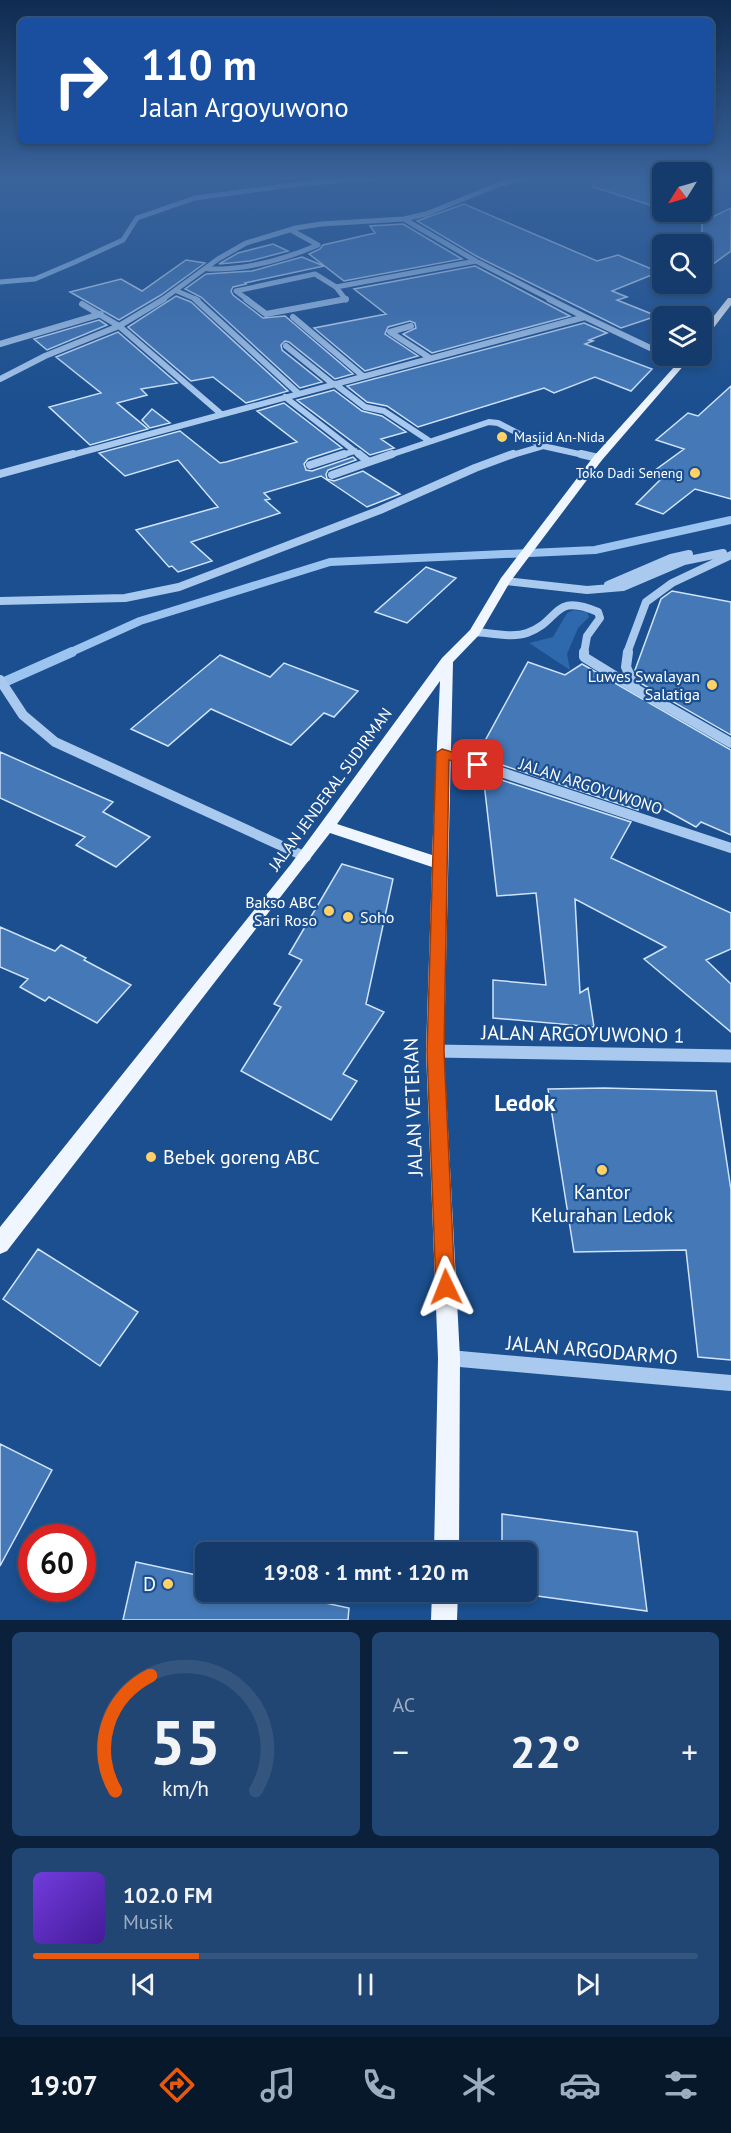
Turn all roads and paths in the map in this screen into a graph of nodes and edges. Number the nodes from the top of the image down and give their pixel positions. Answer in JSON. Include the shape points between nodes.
{"nodes":[{"id":1,"x":230,"y":253,"type":"edge"},
{"id":2,"x":297,"y":253,"type":"edge"},
{"id":3,"x":462,"y":253,"type":"edge"},
{"id":4,"x":476,"y":261,"type":"junction"},
{"id":5,"x":208,"y":269,"type":"junction"},
{"id":6,"x":336,"y":287,"type":"junction"},
{"id":7,"x":177,"y":291,"type":"junction"},
{"id":8,"x":731,"y":300,"type":"edge"},
{"id":9,"x":82,"y":304,"type":"dead end"},
{"id":10,"x":101,"y":314,"type":"junction"},
{"id":11,"x":293,"y":317,"type":"dead end"},
{"id":12,"x":585,"y":317,"type":"junction"},
{"id":13,"x":712,"y":324,"type":"edge"},
{"id":14,"x":119,"y":326,"type":"junction"},
{"id":15,"x":411,"y":326,"type":"dead end"},
{"id":16,"x":0,"y":344,"type":"edge"},
{"id":17,"x":286,"y":346,"type":"dead end"},
{"id":18,"x":652,"y":349,"type":"edge"},
{"id":19,"x":430,"y":358,"type":"junction"},
{"id":20,"x":679,"y":366,"type":"edge"},
{"id":21,"x":363,"y":376,"type":"junction"},
{"id":22,"x":0,"y":380,"type":"edge"},
{"id":23,"x":334,"y":384,"type":"junction"},
{"id":24,"x":298,"y":393,"type":"junction"},
{"id":25,"x":285,"y":397,"type":"junction"},
{"id":26,"x":220,"y":413,"type":"junction"},
{"id":27,"x":428,"y":440,"type":"junction"},
{"id":28,"x":543,"y":446,"type":"junction"},
{"id":29,"x":355,"y":451,"type":"junction"},
{"id":30,"x":598,"y":458,"type":"junction"},
{"id":31,"x":369,"y":462,"type":"junction"},
{"id":32,"x":310,"y":465,"type":"dead end"},
{"id":33,"x":0,"y":474,"type":"edge"},
{"id":34,"x":332,"y":474,"type":"dead end"},
{"id":35,"x":731,"y":553,"type":"edge"},
{"id":36,"x":505,"y":581,"type":"junction"},
{"id":37,"x":0,"y":601,"type":"edge"},
{"id":38,"x":475,"y":633,"type":"junction"},
{"id":39,"x":447,"y":661,"type":"junction"},
{"id":40,"x":0,"y":681,"type":"edge"},
{"id":41,"x":632,"y":686,"type":"junction"},
{"id":42,"x":731,"y":743,"type":"edge"},
{"id":43,"x":442,"y":753,"type":"junction"},
{"id":44,"x":327,"y":827,"type":"junction"},
{"id":45,"x":731,"y":848,"type":"edge"},
{"id":46,"x":306,"y":856,"type":"junction"},
{"id":47,"x":439,"y":863,"type":"junction"},
{"id":48,"x":435,"y":1051,"type":"junction"},
{"id":49,"x":731,"y":1056,"type":"edge"},
{"id":50,"x":0,"y":1244,"type":"edge"},
{"id":51,"x":449,"y":1358,"type":"junction"},
{"id":52,"x":731,"y":1383,"type":"edge"},
{"id":53,"x":446,"y":1542,"type":"edge"},
{"id":54,"x":445,"y":1602,"type":"edge"},
{"id":55,"x":444,"y":1620,"type":"edge"}],
"edges":[{"from":1,"to":5,"type":"street"},
{"from":2,"to":5,"type":"street","via":[[239,269]]},
{"from":3,"to":4,"type":"street"},
{"from":4,"to":6,"type":"street"},
{"from":4,"to":12,"type":"street"},
{"from":5,"to":7,"type":"street"},
{"from":6,"to":6,"type":"street","via":[[347,300],[270,314],[263,313],[236,291],[310,274]]},
{"from":7,"to":14,"type":"street"},
{"from":7,"to":24,"type":"street","via":[[198,300]]},
{"from":8,"to":13,"type":"main road"},
{"from":9,"to":10,"type":"street"},
{"from":10,"to":14,"type":"street"},
{"from":10,"to":16,"type":"street"},
{"from":11,"to":21,"type":"street"},
{"from":12,"to":18,"type":"street"},
{"from":12,"to":19,"type":"street"},
{"from":14,"to":22,"type":"street","via":[[45,356]]},
{"from":14,"to":26,"type":"street"},
{"from":15,"to":19,"type":"street","via":[[390,332]]},
{"from":17,"to":23,"type":"street"},
{"from":19,"to":21,"type":"street"},
{"from":20,"to":30,"type":"main road","name":"JALAN JENDERAL SUDIRMAN"},
{"from":21,"to":23,"type":"street"},
{"from":23,"to":24,"type":"street"},
{"from":23,"to":27,"type":"street","via":[[365,407],[384,411]]},
{"from":24,"to":25,"type":"street"},
{"from":25,"to":26,"type":"street"},
{"from":25,"to":29,"type":"street"},
{"from":26,"to":33,"type":"street"},
{"from":27,"to":28,"type":"street","via":[[489,422]]},
{"from":27,"to":31,"type":"street"},
{"from":28,"to":30,"type":"street"},
{"from":28,"to":37,"type":"street","via":[[475,468],[380,510],[179,587],[125,598]]},
{"from":29,"to":31,"type":"street"},
{"from":29,"to":32,"type":"street"},
{"from":30,"to":36,"type":"main road","name":"JALAN JENDERAL SUDIRMAN"},
{"from":31,"to":34,"type":"street"},
{"from":35,"to":36,"type":"street","via":[[684,561],[623,587],[555,588]]},
{"from":35,"to":41,"type":"street","via":[[672,583],[646,602],[627,653],[626,667]]},
{"from":36,"to":38,"type":"main road","name":"JALAN JENDERAL SUDIRMAN"},
{"from":38,"to":39,"type":"main road","name":"JALAN JENDERAL SUDIRMAN"},
{"from":38,"to":41,"type":"street","via":[[525,634],[555,610],[578,604],[598,612],[600,618],[583,642],[579,662],[607,678]]},
{"from":39,"to":43,"type":"main road","name":"JALAN VETERAN"},
{"from":39,"to":44,"type":"main road","name":"JALAN JENDERAL SUDIRMAN"},
{"from":40,"to":46,"type":"street","via":[[9,700],[34,727],[55,742]]},
{"from":41,"to":42,"type":"street"},
{"from":43,"to":45,"type":"street","name":"JALAN ARGOYUWONO"},
{"from":43,"to":47,"type":"main road","name":"JALAN VETERAN"},
{"from":44,"to":46,"type":"main road","name":"JALAN JENDERAL SUDIRMAN"},
{"from":44,"to":47,"type":"main road"},
{"from":46,"to":50,"type":"main road","name":"JALAN JENDERAL SUDIRMAN"},
{"from":47,"to":48,"type":"main road","name":"JALAN VETERAN"},
{"from":48,"to":49,"type":"street","name":"JALAN ARGOYUWONO 1"},
{"from":48,"to":51,"type":"main road","name":"JALAN VETERAN"},
{"from":51,"to":52,"type":"street","name":"JALAN ARGODARMO"},
{"from":51,"to":53,"type":"main road","name":"JALAN VETERAN"},
{"from":54,"to":55,"type":"main road"}]}
